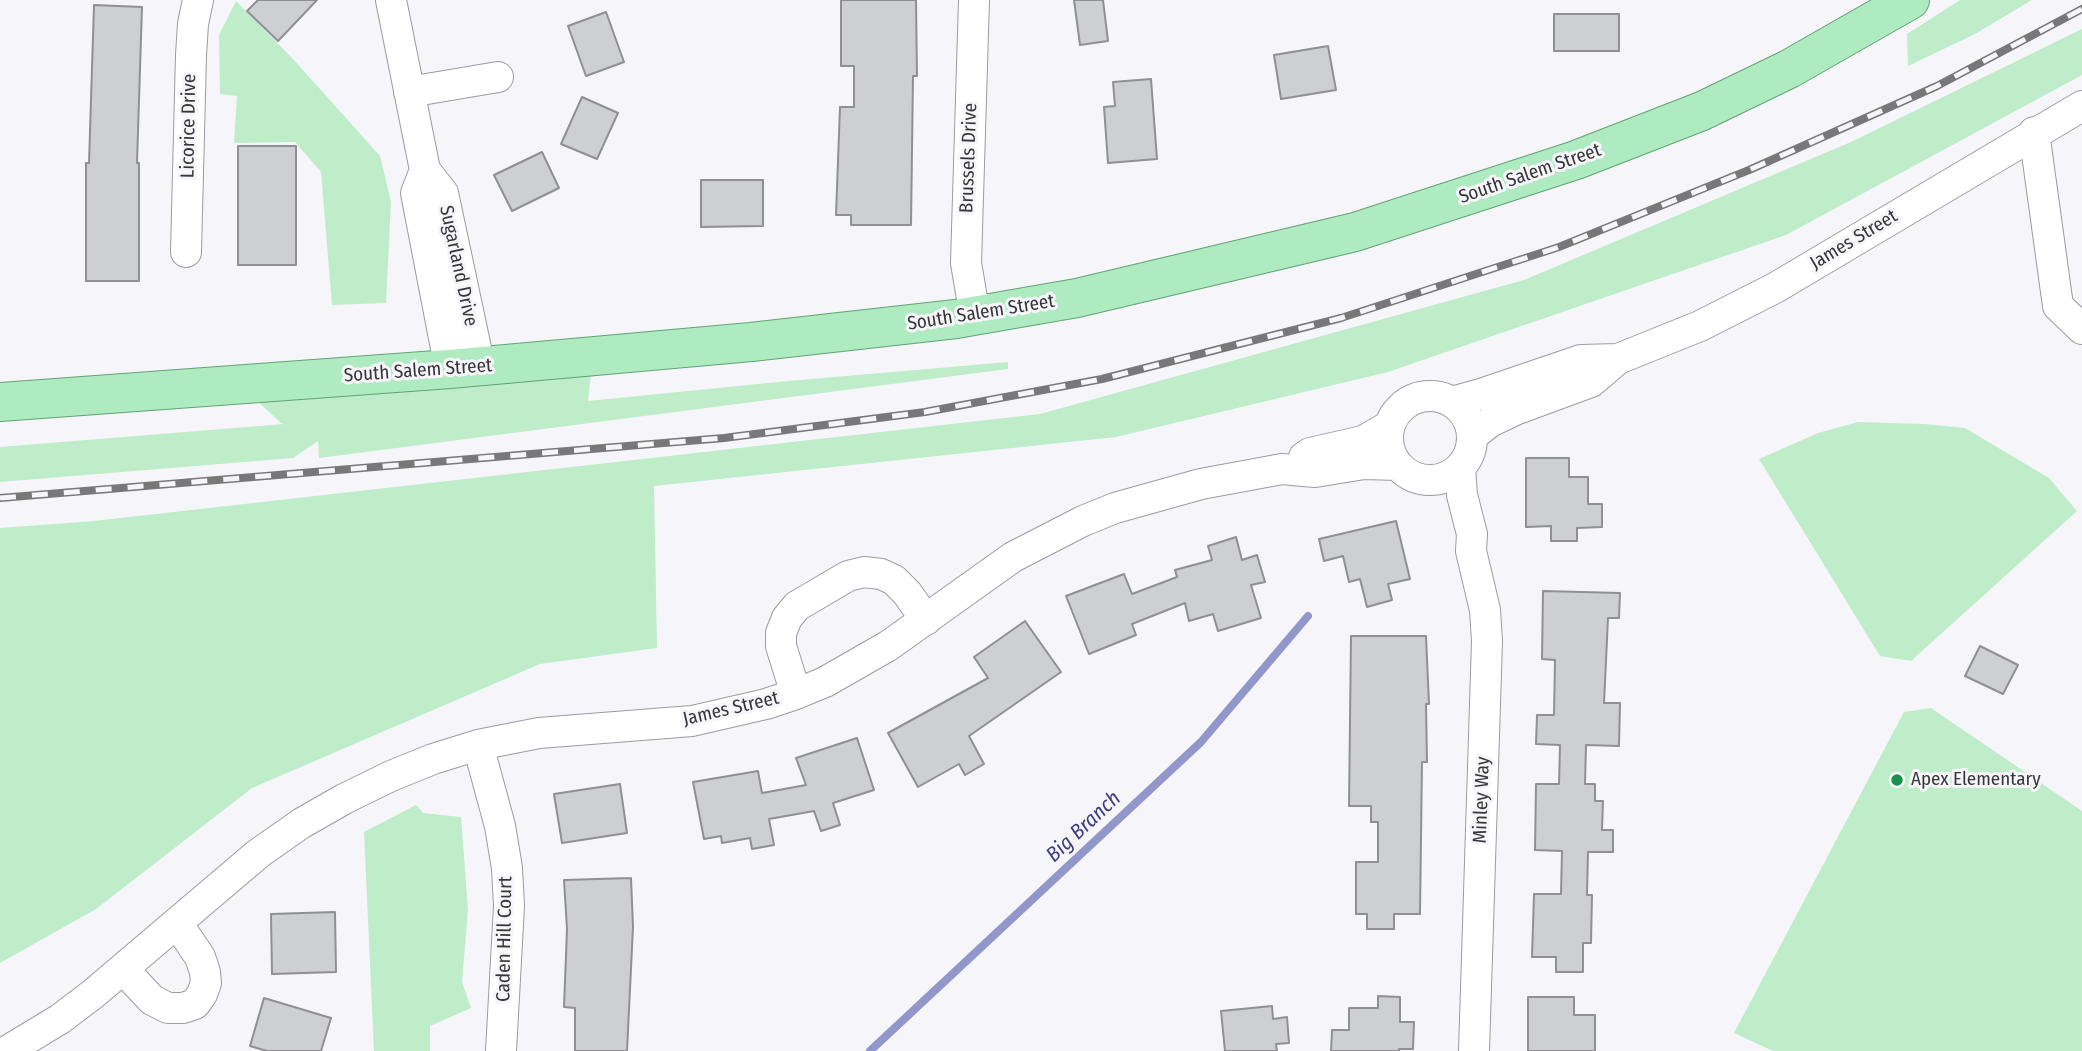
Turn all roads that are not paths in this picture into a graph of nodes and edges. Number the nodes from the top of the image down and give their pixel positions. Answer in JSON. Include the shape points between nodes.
{"nodes":[{"id":1,"x":198,"y":0,"type":"edge"},
{"id":2,"x":391,"y":0,"type":"edge"},
{"id":3,"x":974,"y":0,"type":"edge"},
{"id":4,"x":1910,"y":0,"type":"edge"},
{"id":5,"x":498,"y":77,"type":"dead end"},
{"id":6,"x":408,"y":92,"type":"junction"},
{"id":7,"x":2082,"y":106,"type":"edge"},
{"id":8,"x":2034,"y":132,"type":"junction"},
{"id":9,"x":186,"y":252,"type":"dead end"},
{"id":10,"x":975,"y":316,"type":"junction"},
{"id":11,"x":2082,"y":329,"type":"edge"},
{"id":12,"x":1618,"y":359,"type":"junction"},
{"id":13,"x":465,"y":368,"type":"junction"},
{"id":14,"x":0,"y":402,"type":"edge"},
{"id":15,"x":1452,"y":402,"type":"junction"},
{"id":16,"x":1389,"y":426,"type":"junction"},
{"id":17,"x":1472,"y":436,"type":"junction"},
{"id":18,"x":1398,"y":466,"type":"junction"},
{"id":19,"x":1460,"y":468,"type":"junction"},
{"id":20,"x":1282,"y":469,"type":"junction"},
{"id":21,"x":1424,"y":480,"type":"junction"},
{"id":22,"x":1471,"y":551,"type":"junction"},
{"id":23,"x":926,"y":620,"type":"junction"},
{"id":24,"x":796,"y":694,"type":"junction"},
{"id":25,"x":478,"y":745,"type":"junction"},
{"id":26,"x":177,"y":923,"type":"junction"},
{"id":27,"x":123,"y":968,"type":"junction"},
{"id":28,"x":7,"y":1051,"type":"edge"},
{"id":29,"x":501,"y":1051,"type":"edge"},
{"id":30,"x":1474,"y":1051,"type":"edge"}],
"edges":[{"from":1,"to":9,"type":"street","name":"Licorice Drive","via":[[191,55]]},
{"from":2,"to":6,"type":"street","name":"Sugarland Drive"},
{"from":3,"to":10,"type":"street","name":"Brussels Drive","via":[[966,263]]},
{"from":4,"to":10,"type":"main road","name":"South Salem Street","via":[[1789,69],[1702,111],[1576,160],[1355,232],[1077,298]]},
{"from":5,"to":6,"type":"street"},
{"from":6,"to":13,"type":"street","name":"Sugarland Drive","via":[[425,170],[416,193]]},
{"from":7,"to":8,"type":"street","name":"James Street"},
{"from":8,"to":11,"type":"street","via":[[2057,306]]},
{"from":8,"to":12,"type":"street","name":"James Street","via":[[1774,288],[1700,326]]},
{"from":10,"to":13,"type":"main road","name":"South Salem Street"},
{"from":12,"to":15,"type":"street","name":"James Street","via":[[1581,360]]},
{"from":12,"to":17,"type":"street","name":"James Street","via":[[1591,382],[1515,410]]},
{"from":13,"to":14,"type":"main road","name":"South Salem Street"},
{"from":15,"to":16,"type":"street","via":[[1427,396],[1414,399],[1403,405]]},
{"from":15,"to":17,"type":"street","via":[[1462,410]]},
{"from":16,"to":18,"type":"street","via":[[1388,447]]},
{"from":16,"to":20,"type":"street","name":"James Street","via":[[1363,441],[1310,453]]},
{"from":17,"to":19,"type":"street"},
{"from":18,"to":20,"type":"street","name":"James Street","via":[[1364,464],[1315,472]]},
{"from":18,"to":21,"type":"street"},
{"from":19,"to":21,"type":"street","via":[[1443,478]]},
{"from":19,"to":22,"type":"street","name":"Minley Way"},
{"from":20,"to":23,"type":"street","name":"James Street","via":[[1201,484],[1083,520],[1013,557]]},
{"from":21,"to":22,"type":"street","name":"Minley Way"},
{"from":22,"to":30,"type":"street","name":"Minley Way","via":[[1487,640]]},
{"from":23,"to":24,"type":"street","name":"James Street","via":[[857,665]]},
{"from":23,"to":24,"type":"street","via":[[894,580],[864,572],[848,576],[797,606],[787,618],[781,646]]},
{"from":24,"to":25,"type":"street","name":"James Street","via":[[692,721],[538,733]]},
{"from":25,"to":26,"type":"street","name":"James Street","via":[[390,776],[323,811],[259,853]]},
{"from":25,"to":29,"type":"street","name":"Caden Hill Court","via":[[507,868]]},
{"from":26,"to":27,"type":"street","name":"James Street"},
{"from":26,"to":27,"type":"street","via":[[205,972],[206,983],[195,1004],[168,1008],[152,1000]]},
{"from":27,"to":28,"type":"street","name":"James Street","via":[[60,1019]]}]}
